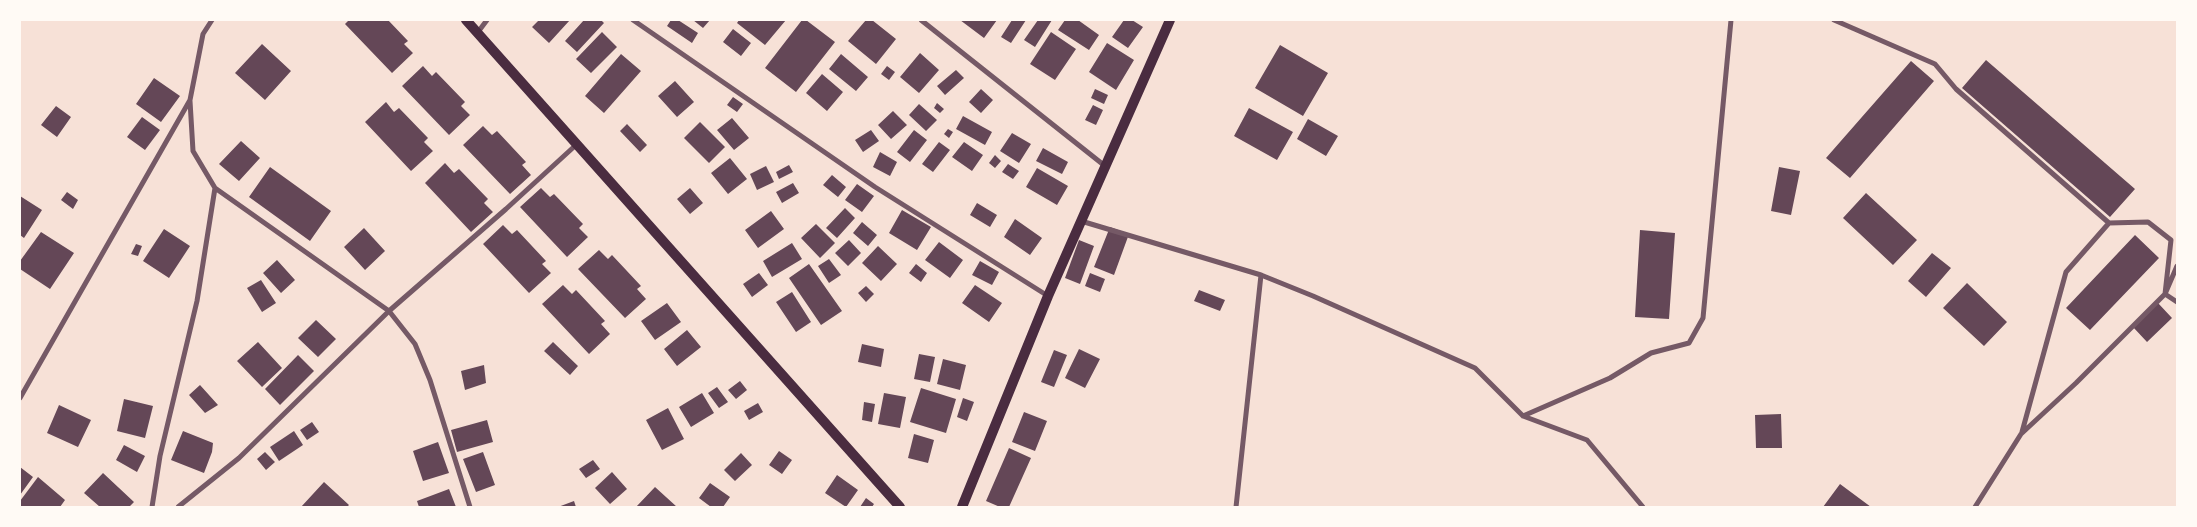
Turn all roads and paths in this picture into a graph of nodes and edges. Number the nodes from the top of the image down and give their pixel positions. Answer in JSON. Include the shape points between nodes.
{"nodes":[{"id":1,"x":212,"y":20,"type":"edge"},
{"id":2,"x":466,"y":20,"type":"edge"},
{"id":3,"x":487,"y":20,"type":"edge"},
{"id":4,"x":633,"y":20,"type":"edge"},
{"id":5,"x":921,"y":20,"type":"edge"},
{"id":6,"x":1170,"y":20,"type":"edge"},
{"id":7,"x":1731,"y":20,"type":"edge"},
{"id":8,"x":1834,"y":20,"type":"edge"},
{"id":9,"x":478,"y":32,"type":"junction"},
{"id":10,"x":190,"y":100,"type":"junction"},
{"id":11,"x":577,"y":144,"type":"junction"},
{"id":12,"x":1105,"y":166,"type":"junction"},
{"id":13,"x":214,"y":188,"type":"junction"},
{"id":14,"x":1081,"y":221,"type":"junction"},
{"id":15,"x":2110,"y":223,"type":"junction"},
{"id":16,"x":2177,"y":266,"type":"edge"},
{"id":17,"x":1261,"y":275,"type":"junction"},
{"id":18,"x":2165,"y":294,"type":"junction"},
{"id":19,"x":1048,"y":296,"type":"junction"},
{"id":20,"x":2177,"y":302,"type":"edge"},
{"id":21,"x":389,"y":311,"type":"junction"},
{"id":22,"x":20,"y":398,"type":"edge"},
{"id":23,"x":1523,"y":416,"type":"junction"},
{"id":24,"x":2021,"y":434,"type":"junction"},
{"id":25,"x":152,"y":507,"type":"edge"},
{"id":26,"x":178,"y":507,"type":"edge"},
{"id":27,"x":470,"y":507,"type":"edge"},
{"id":28,"x":900,"y":507,"type":"edge"},
{"id":29,"x":962,"y":507,"type":"edge"},
{"id":30,"x":1236,"y":507,"type":"edge"},
{"id":31,"x":1643,"y":507,"type":"edge"},
{"id":32,"x":1975,"y":507,"type":"edge"}],
"edges":[{"from":1,"to":10,"type":"street","via":[[203,34]]},
{"from":2,"to":9,"type":"main road"},
{"from":3,"to":9,"type":"street"},
{"from":4,"to":19,"type":"street","via":[[875,187]]},
{"from":5,"to":12,"type":"street"},
{"from":6,"to":12,"type":"main road"},
{"from":7,"to":23,"type":"street","via":[[1703,318],[1689,343],[1651,353],[1610,378]]},
{"from":8,"to":15,"type":"street","via":[[1935,64],[1956,89]]},
{"from":9,"to":11,"type":"main road"},
{"from":10,"to":13,"type":"street","via":[[193,151]]},
{"from":10,"to":22,"type":"street"},
{"from":11,"to":21,"type":"street"},
{"from":11,"to":28,"type":"main road"},
{"from":12,"to":14,"type":"main road"},
{"from":13,"to":21,"type":"street"},
{"from":13,"to":25,"type":"street","via":[[197,300],[160,456]]},
{"from":14,"to":17,"type":"street"},
{"from":14,"to":19,"type":"main road"},
{"from":15,"to":18,"type":"street","via":[[2148,222],[2171,240]]},
{"from":15,"to":24,"type":"street","via":[[2066,272]]},
{"from":16,"to":18,"type":"street"},
{"from":17,"to":23,"type":"street","via":[[1475,368]]},
{"from":17,"to":30,"type":"street"},
{"from":18,"to":20,"type":"street"},
{"from":18,"to":24,"type":"street"},
{"from":19,"to":29,"type":"main road"},
{"from":21,"to":26,"type":"street","via":[[239,458]]},
{"from":21,"to":27,"type":"street","via":[[415,344],[430,380]]},
{"from":23,"to":31,"type":"street","via":[[1588,440]]},
{"from":24,"to":32,"type":"street"}]}
